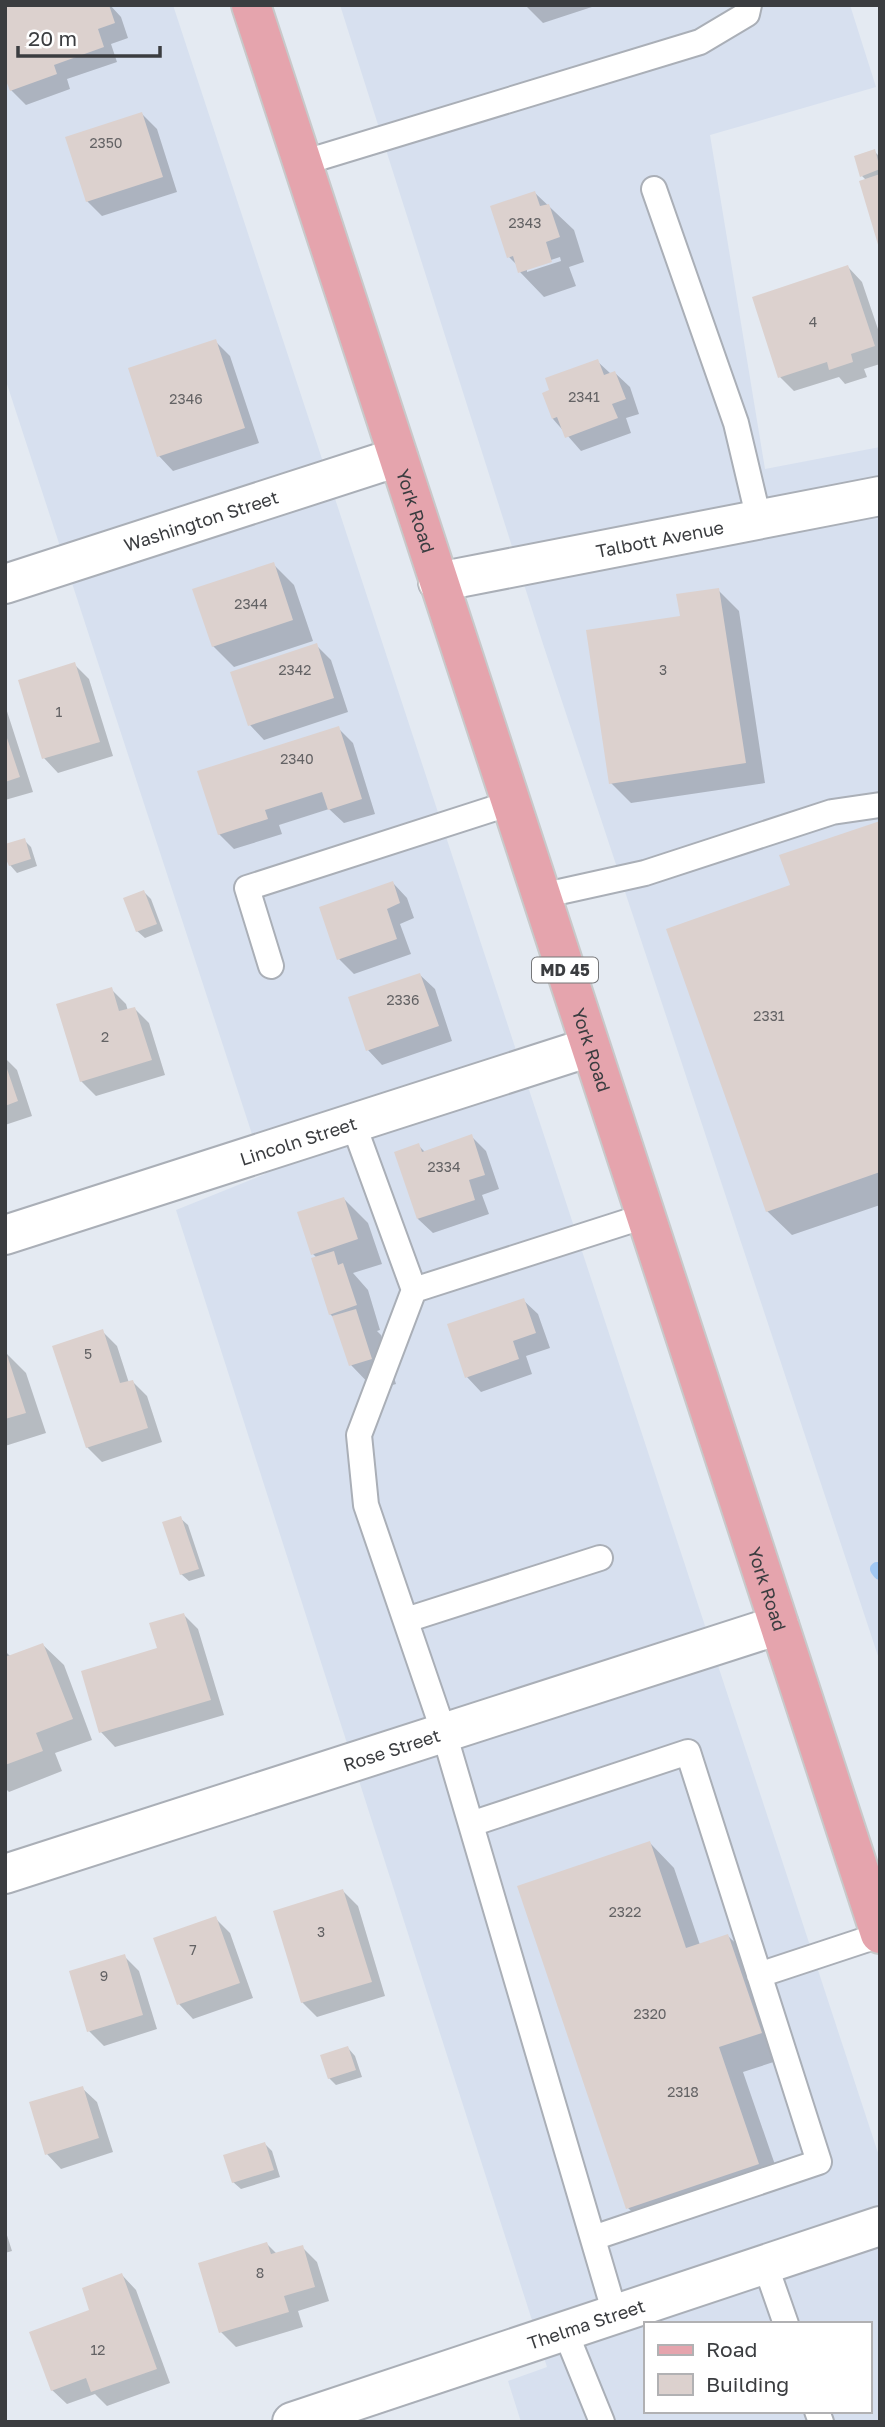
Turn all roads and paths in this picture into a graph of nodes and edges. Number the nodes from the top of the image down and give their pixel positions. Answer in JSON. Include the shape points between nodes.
{"nodes":[{"id":1,"x":251,"y":5,"type":"edge"},
{"id":2,"x":749,"y":5,"type":"edge"},
{"id":3,"x":302,"y":163,"type":"junction"},
{"id":4,"x":654,"y":188,"type":"dead end"},
{"id":5,"x":398,"y":457,"type":"junction"},
{"id":6,"x":880,"y":496,"type":"edge"},
{"id":7,"x":759,"y":520,"type":"junction"},
{"id":8,"x":438,"y":582,"type":"junction"},
{"id":9,"x":5,"y":584,"type":"edge"},
{"id":10,"x":511,"y":803,"type":"junction"},
{"id":11,"x":880,"y":805,"type":"edge"},
{"id":12,"x":541,"y":895,"type":"junction"},
{"id":13,"x":271,"y":966,"type":"dead end"},
{"id":14,"x":590,"y":1047,"type":"junction"},
{"id":15,"x":353,"y":1123,"type":"junction"},
{"id":16,"x":645,"y":1216,"type":"junction"},
{"id":17,"x":5,"y":1235,"type":"edge"},
{"id":18,"x":414,"y":1290,"type":"junction"},
{"id":19,"x":600,"y":1558,"type":"dead end"},
{"id":20,"x":406,"y":1620,"type":"junction"},
{"id":21,"x":779,"y":1625,"type":"junction"},
{"id":22,"x":444,"y":1733,"type":"junction"},
{"id":23,"x":471,"y":1824,"type":"junction"},
{"id":24,"x":5,"y":1874,"type":"edge"},
{"id":25,"x":880,"y":1935,"type":"edge"},
{"id":26,"x":759,"y":1975,"type":"junction"},
{"id":27,"x":880,"y":2226,"type":"edge"},
{"id":28,"x":593,"y":2238,"type":"junction"},
{"id":29,"x":765,"y":2264,"type":"junction"},
{"id":30,"x":615,"y":2314,"type":"junction"},
{"id":31,"x":785,"y":2322,"type":"edge"},
{"id":32,"x":565,"y":2331,"type":"junction"},
{"id":33,"x":292,"y":2422,"type":"edge"},
{"id":34,"x":602,"y":2422,"type":"edge"}],
"edges":[{"from":1,"to":3,"type":"main road","name":"York Road","number":"MD 45"},
{"from":2,"to":3,"type":"lane","via":[[747,14],[700,42]]},
{"from":3,"to":5,"type":"main road","name":"York Road","number":"MD 45"},
{"from":4,"to":7,"type":"lane","via":[[736,423]]},
{"from":5,"to":8,"type":"main road","name":"York Road","number":"MD 45"},
{"from":5,"to":9,"type":"street","name":"Washington Street"},
{"from":6,"to":7,"type":"street","name":"Talbott Avenue"},
{"from":7,"to":8,"type":"street","name":"Talbott Avenue"},
{"from":8,"to":10,"type":"main road","name":"York Road","number":"MD 45"},
{"from":10,"to":12,"type":"main road","name":"York Road","number":"MD 45"},
{"from":10,"to":13,"type":"lane","via":[[247,888]]},
{"from":11,"to":12,"type":"lane","via":[[832,812],[645,873]]},
{"from":12,"to":14,"type":"main road","name":"York Road","number":"MD 45"},
{"from":14,"to":15,"type":"street","name":"Lincoln Street"},
{"from":14,"to":16,"type":"main road","name":"York Road","number":"MD 45"},
{"from":15,"to":17,"type":"street","name":"Lincoln Street"},
{"from":15,"to":18,"type":"lane"},
{"from":16,"to":18,"type":"lane"},
{"from":16,"to":21,"type":"main road","name":"York Road","number":"MD 45"},
{"from":18,"to":20,"type":"lane","via":[[359,1436],[366,1505]]},
{"from":19,"to":20,"type":"lane"},
{"from":20,"to":22,"type":"lane"},
{"from":21,"to":22,"type":"street","name":"Rose Street"},
{"from":21,"to":25,"type":"main road","name":"York Road","number":"MD 45"},
{"from":22,"to":23,"type":"lane"},
{"from":22,"to":24,"type":"street","name":"Rose Street"},
{"from":23,"to":26,"type":"lane","via":[[688,1752]]},
{"from":23,"to":28,"type":"lane"},
{"from":25,"to":26,"type":"lane"},
{"from":26,"to":28,"type":"lane","via":[[819,2162]]},
{"from":27,"to":29,"type":"street","name":"Thelma Street"},
{"from":28,"to":30,"type":"lane"},
{"from":29,"to":30,"type":"street","name":"Thelma Street"},
{"from":29,"to":31,"type":"lane"},
{"from":30,"to":32,"type":"street","name":"Thelma Street"},
{"from":32,"to":33,"type":"street","name":"Thelma Street"},
{"from":32,"to":34,"type":"lane"}]}
